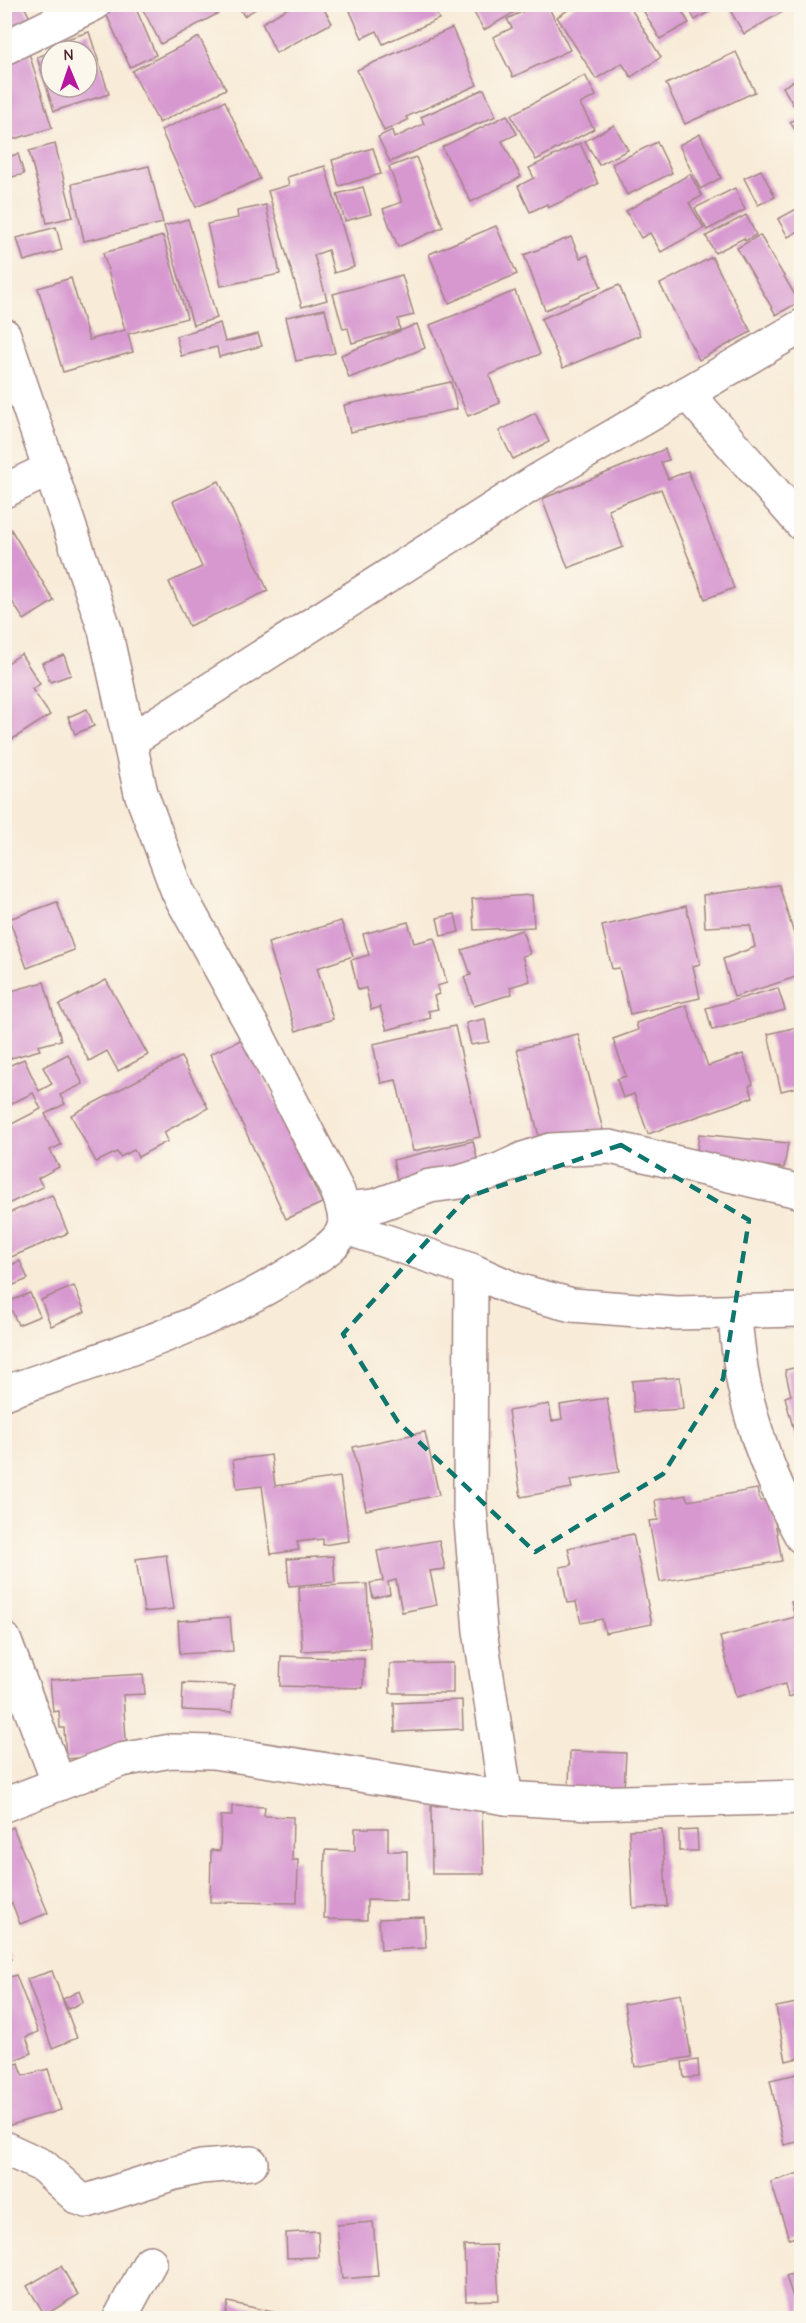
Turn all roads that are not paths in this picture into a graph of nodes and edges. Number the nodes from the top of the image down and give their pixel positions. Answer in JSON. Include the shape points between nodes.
{"nodes":[{"id":1,"x":94,"y":4,"type":"edge"},
{"id":2,"x":4,"y":48,"type":"edge"},
{"id":3,"x":801,"y":326,"type":"edge"},
{"id":4,"x":4,"y":335,"type":"edge"},
{"id":5,"x":687,"y":393,"type":"junction"},
{"id":6,"x":50,"y":469,"type":"junction"},
{"id":7,"x":4,"y":491,"type":"edge"},
{"id":8,"x":801,"y":524,"type":"edge"},
{"id":9,"x":131,"y":740,"type":"junction"},
{"id":10,"x":801,"y":1192,"type":"edge"},
{"id":11,"x":344,"y":1218,"type":"junction"},
{"id":12,"x":471,"y":1270,"type":"junction"},
{"id":13,"x":801,"y":1310,"type":"edge"},
{"id":14,"x":734,"y":1311,"type":"junction"},
{"id":15,"x":4,"y":1393,"type":"edge"},
{"id":16,"x":801,"y":1537,"type":"edge"},
{"id":17,"x":4,"y":1639,"type":"edge"},
{"id":18,"x":59,"y":1784,"type":"junction"},
{"id":19,"x":801,"y":1797,"type":"edge"},
{"id":20,"x":506,"y":1798,"type":"junction"},
{"id":21,"x":4,"y":1805,"type":"edge"},
{"id":22,"x":4,"y":2148,"type":"edge"},
{"id":23,"x":251,"y":2163,"type":"dead end"},
{"id":24,"x":150,"y":2262,"type":"dead end"},
{"id":25,"x":120,"y":2319,"type":"edge"}],
"edges":[{"from":1,"to":2,"type":"street"},
{"from":3,"to":5,"type":"street"},
{"from":4,"to":6,"type":"street"},
{"from":5,"to":8,"type":"street"},
{"from":5,"to":9,"type":"street","via":[[540,479]]},
{"from":6,"to":7,"type":"street"},
{"from":6,"to":9,"type":"street","via":[[105,630]]},
{"from":9,"to":11,"type":"street","via":[[141,793],[178,892],[338,1192]]},
{"from":10,"to":11,"type":"street","via":[[610,1147],[551,1150],[460,1182],[430,1186]]},
{"from":11,"to":12,"type":"street"},
{"from":11,"to":15,"type":"street","via":[[336,1240],[271,1287],[130,1348]]},
{"from":12,"to":14,"type":"street","via":[[516,1290],[572,1305],[676,1313]]},
{"from":12,"to":20,"type":"street","via":[[470,1509],[480,1630]]},
{"from":13,"to":14,"type":"street"},
{"from":14,"to":16,"type":"street","via":[[744,1385],[763,1453]]},
{"from":17,"to":18,"type":"street"},
{"from":18,"to":20,"type":"street","via":[[122,1760],[171,1751],[213,1752]]},
{"from":18,"to":21,"type":"street"},
{"from":19,"to":20,"type":"street","via":[[590,1803]]},
{"from":22,"to":23,"type":"street","via":[[43,2166],[78,2198],[87,2201],[201,2167]]},
{"from":24,"to":25,"type":"street"}]}
